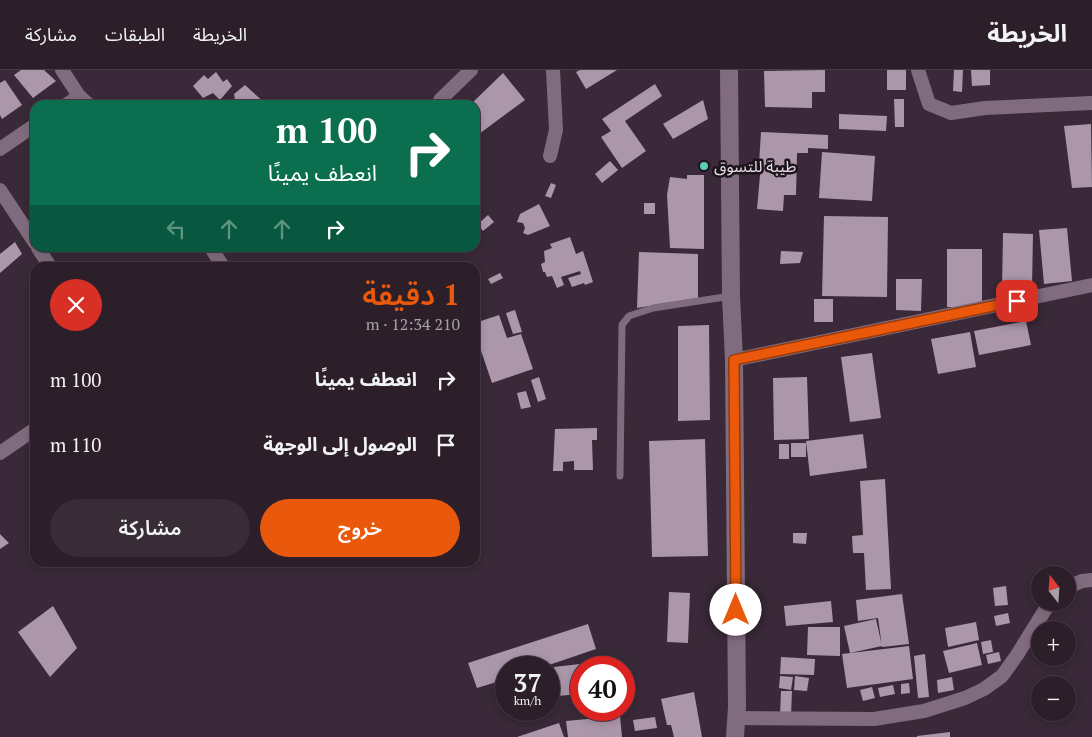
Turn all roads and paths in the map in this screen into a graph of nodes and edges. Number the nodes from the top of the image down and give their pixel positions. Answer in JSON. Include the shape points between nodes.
{"nodes":[{"id":1,"x":62,"y":70,"type":"edge"},
{"id":2,"x":471,"y":70,"type":"edge"},
{"id":3,"x":553,"y":70,"type":"edge"},
{"id":4,"x":729,"y":70,"type":"edge"},
{"id":5,"x":918,"y":70,"type":"edge"},
{"id":6,"x":83,"y":100,"type":"edge"},
{"id":7,"x":440,"y":100,"type":"dead end"},
{"id":8,"x":1092,"y":103,"type":"edge"},
{"id":9,"x":30,"y":129,"type":"edge"},
{"id":10,"x":0,"y":149,"type":"edge"},
{"id":11,"x":550,"y":156,"type":"dead end"},
{"id":12,"x":0,"y":190,"type":"edge"},
{"id":13,"x":30,"y":235,"type":"edge"},
{"id":14,"x":1092,"y":285,"type":"edge"},
{"id":15,"x":731,"y":296,"type":"junction"},
{"id":16,"x":734,"y":360,"type":"junction"},
{"id":17,"x":30,"y":432,"type":"edge"},
{"id":18,"x":0,"y":453,"type":"edge"},
{"id":19,"x":620,"y":476,"type":"dead end"},
{"id":20,"x":1092,"y":580,"type":"edge"},
{"id":21,"x":1076,"y":584,"type":"edge"},
{"id":22,"x":1044,"y":611,"type":"edge"},
{"id":23,"x":736,"y":718,"type":"junction"},
{"id":24,"x":735,"y":737,"type":"edge"}],
"edges":[{"from":1,"to":6,"type":"street"},
{"from":2,"to":7,"type":"street"},
{"from":3,"to":11,"type":"street","via":[[556,130]]},
{"from":4,"to":15,"type":"street"},
{"from":5,"to":8,"type":"street","via":[[929,104],[951,113],[986,108]]},
{"from":9,"to":10,"type":"street"},
{"from":12,"to":13,"type":"street"},
{"from":14,"to":16,"type":"street"},
{"from":15,"to":16,"type":"street"},
{"from":15,"to":19,"type":"lane","via":[[653,308],[629,316],[622,325]]},
{"from":16,"to":23,"type":"street"},
{"from":17,"to":18,"type":"street"},
{"from":20,"to":21,"type":"street"},
{"from":22,"to":23,"type":"street","via":[[1002,676],[965,698],[924,711],[874,719]]},
{"from":23,"to":24,"type":"street"}]}
